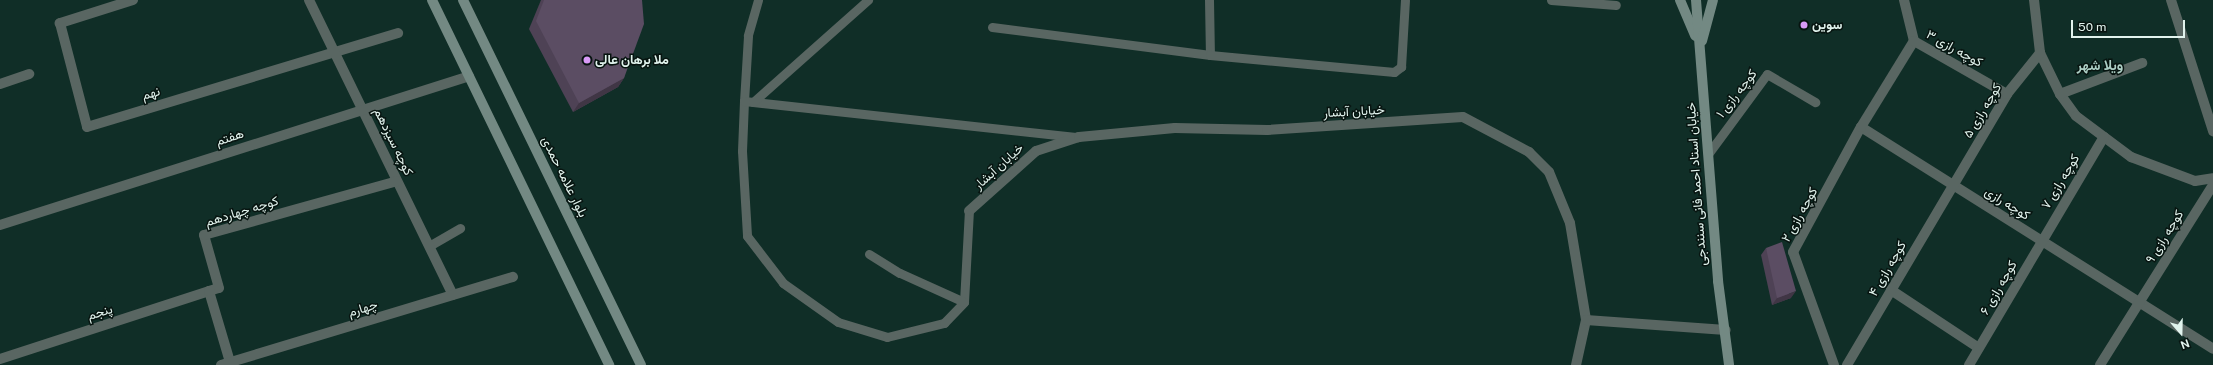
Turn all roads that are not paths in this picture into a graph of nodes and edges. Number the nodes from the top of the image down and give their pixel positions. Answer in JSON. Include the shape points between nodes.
{"nodes":[{"id":1,"x":133,"y":0,"type":"edge"},
{"id":2,"x":309,"y":0,"type":"edge"},
{"id":3,"x":432,"y":0,"type":"edge"},
{"id":4,"x":463,"y":0,"type":"edge"},
{"id":5,"x":758,"y":0,"type":"edge"},
{"id":6,"x":868,"y":0,"type":"edge"},
{"id":7,"x":1209,"y":0,"type":"edge"},
{"id":8,"x":1405,"y":0,"type":"edge"},
{"id":9,"x":1551,"y":0,"type":"edge"},
{"id":10,"x":1680,"y":0,"type":"edge"},
{"id":11,"x":1696,"y":0,"type":"edge"},
{"id":12,"x":1714,"y":0,"type":"edge"},
{"id":13,"x":1904,"y":0,"type":"edge"},
{"id":14,"x":2034,"y":0,"type":"edge"},
{"id":15,"x":2171,"y":0,"type":"edge"},
{"id":16,"x":1616,"y":5,"type":"dead end"},
{"id":17,"x":992,"y":27,"type":"dead end"},
{"id":18,"x":398,"y":33,"type":"dead end"},
{"id":19,"x":1914,"y":41,"type":"junction"},
{"id":20,"x":334,"y":51,"type":"junction"},
{"id":21,"x":1700,"y":51,"type":"junction"},
{"id":22,"x":2040,"y":53,"type":"junction"},
{"id":23,"x":1210,"y":55,"type":"junction"},
{"id":24,"x":2142,"y":63,"type":"dead end"},
{"id":25,"x":29,"y":74,"type":"dead end"},
{"id":26,"x":469,"y":76,"type":"junction"},
{"id":27,"x":0,"y":84,"type":"edge"},
{"id":28,"x":2007,"y":94,"type":"junction"},
{"id":29,"x":2060,"y":94,"type":"junction"},
{"id":30,"x":749,"y":101,"type":"junction"},
{"id":31,"x":1815,"y":102,"type":"dead end"},
{"id":32,"x":362,"y":110,"type":"junction"},
{"id":33,"x":1861,"y":127,"type":"junction"},
{"id":34,"x":2213,"y":131,"type":"edge"},
{"id":35,"x":1079,"y":137,"type":"junction"},
{"id":36,"x":2104,"y":137,"type":"junction"},
{"id":37,"x":1708,"y":154,"type":"junction"},
{"id":38,"x":2213,"y":178,"type":"edge"},
{"id":39,"x":397,"y":181,"type":"junction"},
{"id":40,"x":1951,"y":185,"type":"junction"},
{"id":41,"x":2213,"y":185,"type":"edge"},
{"id":42,"x":969,"y":211,"type":"joint"},
{"id":43,"x":0,"y":225,"type":"edge"},
{"id":44,"x":460,"y":228,"type":"dead end"},
{"id":45,"x":2041,"y":241,"type":"junction"},
{"id":46,"x":429,"y":246,"type":"junction"},
{"id":47,"x":869,"y":254,"type":"dead end"},
{"id":48,"x":513,"y":277,"type":"dead end"},
{"id":49,"x":1892,"y":290,"type":"junction"},
{"id":50,"x":209,"y":291,"type":"junction"},
{"id":51,"x":453,"y":295,"type":"junction"},
{"id":52,"x":964,"y":302,"type":"junction"},
{"id":53,"x":2140,"y":303,"type":"junction"},
{"id":54,"x":1586,"y":320,"type":"junction"},
{"id":55,"x":1726,"y":330,"type":"junction"},
{"id":56,"x":1979,"y":348,"type":"junction"},
{"id":57,"x":2213,"y":349,"type":"edge"},
{"id":58,"x":0,"y":359,"type":"edge"},
{"id":59,"x":226,"y":364,"type":"edge"},
{"id":60,"x":609,"y":365,"type":"edge"},
{"id":61,"x":641,"y":365,"type":"edge"},
{"id":62,"x":1576,"y":365,"type":"edge"},
{"id":63,"x":1729,"y":365,"type":"edge"},
{"id":64,"x":1834,"y":365,"type":"edge"},
{"id":65,"x":1847,"y":365,"type":"edge"},
{"id":66,"x":1969,"y":365,"type":"edge"},
{"id":67,"x":2100,"y":365,"type":"edge"}],
"edges":[{"from":1,"to":20,"type":"street","name":"نهم","via":[[60,23],[87,128]]},
{"from":2,"to":20,"type":"street","name":"کوچه سیزدهم"},
{"from":3,"to":26,"type":"main road"},
{"from":4,"to":61,"type":"main road","name":"بلوار علامه حمدی"},
{"from":5,"to":30,"type":"lane","via":[[748,36]]},
{"from":6,"to":30,"type":"lane"},
{"from":7,"to":23,"type":"lane"},
{"from":8,"to":23,"type":"lane","via":[[1401,67],[1394,72]]},
{"from":9,"to":16,"type":"lane"},
{"from":10,"to":21,"type":"main road"},
{"from":11,"to":21,"type":"main road","name":"خیابان استاد احمد فانی سنندجی"},
{"from":12,"to":21,"type":"main road"},
{"from":13,"to":19,"type":"street"},
{"from":14,"to":22,"type":"street"},
{"from":15,"to":34,"type":"street"},
{"from":17,"to":23,"type":"lane"},
{"from":18,"to":20,"type":"street","name":"نهم"},
{"from":19,"to":28,"type":"street","name":"کوچه رازی ۳"},
{"from":19,"to":33,"type":"street","name":"کوچه رازی ۳"},
{"from":20,"to":32,"type":"street","name":"کوچه سیزدهم"},
{"from":21,"to":37,"type":"main road","name":"خیابان استاد احمد فانی سنندجی"},
{"from":22,"to":28,"type":"street","name":"کوچه رازی ۵"},
{"from":22,"to":29,"type":"street"},
{"from":24,"to":29,"type":"street"},
{"from":25,"to":27,"type":"street"},
{"from":26,"to":32,"type":"street","name":"هفتم"},
{"from":26,"to":60,"type":"main road"},
{"from":28,"to":40,"type":"street","name":"کوچه رازی ۵"},
{"from":29,"to":36,"type":"street","via":[[2076,116]]},
{"from":30,"to":35,"type":"lane"},
{"from":30,"to":52,"type":"lane","via":[[742,151],[747,236],[783,283],[838,322],[887,336],[944,323]]},
{"from":31,"to":37,"type":"lane","name":"کوچه رازی ۱","via":[[1767,74]]},
{"from":32,"to":39,"type":"street","name":"کوچه سیزدهم"},
{"from":32,"to":43,"type":"street","name":"هفتم"},
{"from":33,"to":40,"type":"street","name":"کوچه رازی"},
{"from":33,"to":64,"type":"street","name":"کوچه رازی ۲","via":[[1793,252]]},
{"from":35,"to":42,"type":"street","name":"خیابان آبشار","via":[[1036,151]]},
{"from":35,"to":54,"type":"street","name":"خیابان آبشار","via":[[1175,128],[1267,130],[1463,117],[1529,152],[1549,172],[1570,223]]},
{"from":36,"to":38,"type":"street","via":[[2138,160],[2195,181]]},
{"from":36,"to":45,"type":"street","name":"کوچه رازی ۷"},
{"from":37,"to":55,"type":"main road","name":"خیابان استاد احمد فانی سنندجی","via":[[1718,281]]},
{"from":39,"to":46,"type":"street","name":"کوچه سیزدهم"},
{"from":39,"to":50,"type":"street","name":"کوچه چهاردهم","via":[[204,235],[219,288]]},
{"from":40,"to":45,"type":"street","name":"کوچه رازی"},
{"from":40,"to":49,"type":"street","name":"کوچه رازی ۴"},
{"from":41,"to":53,"type":"street","name":"کوچه رازی ۹"},
{"from":42,"to":52,"type":"lane"},
{"from":44,"to":46,"type":"lane"},
{"from":45,"to":53,"type":"street","name":"کوچه رازی"},
{"from":45,"to":56,"type":"street","name":"کوچه رازی ۶"},
{"from":46,"to":51,"type":"street","name":"کوچه سیزدهم"},
{"from":47,"to":52,"type":"lane","via":[[900,274]]},
{"from":48,"to":51,"type":"street","name":"چهارم"},
{"from":49,"to":56,"type":"street"},
{"from":49,"to":65,"type":"street","name":"کوچه رازی ۴"},
{"from":50,"to":58,"type":"street","name":"پنجم"},
{"from":50,"to":59,"type":"street"},
{"from":51,"to":59,"type":"street","name":"چهارم"},
{"from":53,"to":57,"type":"street","name":"کوچه رازی"},
{"from":53,"to":67,"type":"street","name":"کوچه رازی ۹"},
{"from":54,"to":55,"type":"street"},
{"from":54,"to":62,"type":"street","name":"خیابان آبشار"},
{"from":55,"to":63,"type":"main road","name":"خیابان استاد احمد فانی سنندجی"},
{"from":56,"to":66,"type":"street","name":"کوچه رازی ۶"}]}
